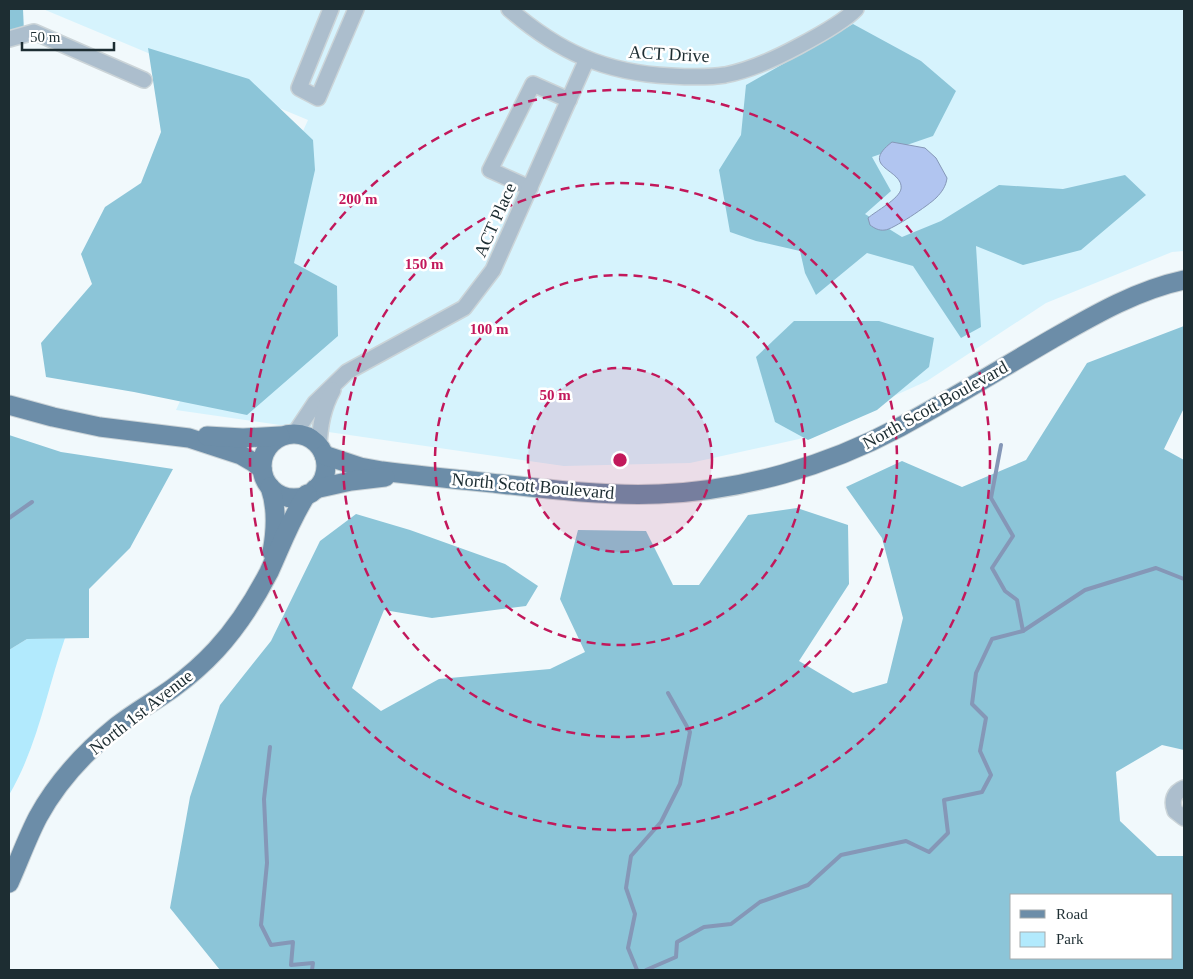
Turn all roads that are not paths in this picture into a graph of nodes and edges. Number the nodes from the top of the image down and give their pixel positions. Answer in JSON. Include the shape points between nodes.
{"nodes":[{"id":1,"x":332,"y":9,"type":"edge"},
{"id":2,"x":356,"y":9,"type":"edge"},
{"id":3,"x":509,"y":9,"type":"edge"},
{"id":4,"x":856,"y":9,"type":"edge"},
{"id":5,"x":9,"y":39,"type":"edge"},
{"id":6,"x":587,"y":59,"type":"junction"},
{"id":7,"x":144,"y":80,"type":"dead end"},
{"id":8,"x":569,"y":100,"type":"junction"},
{"id":9,"x":530,"y":188,"type":"junction"},
{"id":10,"x":1184,"y":280,"type":"edge"},
{"id":11,"x":336,"y":384,"type":"junction"},
{"id":12,"x":9,"y":405,"type":"edge"},
{"id":13,"x":286,"y":435,"type":"junction"},
{"id":14,"x":189,"y":438,"type":"junction"},
{"id":15,"x":321,"y":450,"type":"junction"},
{"id":16,"x":262,"y":469,"type":"junction"},
{"id":17,"x":403,"y":474,"type":"junction"},
{"id":18,"x":270,"y":487,"type":"junction"},
{"id":19,"x":311,"y":492,"type":"junction"},
{"id":20,"x":268,"y":572,"type":"junction"},
{"id":21,"x":1184,"y":788,"type":"edge"},
{"id":22,"x":1184,"y":818,"type":"edge"},
{"id":23,"x":9,"y":883,"type":"edge"}],
"edges":[{"from":1,"to":2,"type":"street","via":[[299,88],[318,98]]},
{"from":3,"to":6,"type":"street","name":"ACT Drive","via":[[527,24]]},
{"from":4,"to":6,"type":"street","name":"ACT Drive","via":[[818,36],[769,62],[724,75],[643,75],[609,68]]},
{"from":5,"to":7,"type":"street","via":[[34,32]]},
{"from":6,"to":8,"type":"street","name":"ACT Place"},
{"from":8,"to":9,"type":"street","name":"ACT Place"},
{"from":8,"to":9,"type":"street","via":[[533,84],[490,170]]},
{"from":9,"to":11,"type":"street","name":"ACT Place","via":[[493,270],[464,308],[347,372]]},
{"from":10,"to":17,"type":"main road","name":"North Scott Boulevard","via":[[1104,309],[900,427],[856,448],[784,473],[699,490],[613,495]]},
{"from":11,"to":13,"type":"street","name":"ACT Place","via":[[322,394],[297,430]]},
{"from":11,"to":15,"type":"street","name":"ACT Place","via":[[325,405],[319,430]]},
{"from":12,"to":14,"type":"main road","via":[[100,427]]},
{"from":13,"to":14,"type":"main road"},
{"from":13,"to":15,"type":"main road","via":[[300,434],[310,438]]},
{"from":13,"to":16,"type":"main road","via":[[272,442],[266,450]]},
{"from":14,"to":16,"type":"main road","via":[[241,455]]},
{"from":15,"to":17,"type":"main road","name":"North Scott Boulevard","via":[[360,467]]},
{"from":15,"to":19,"type":"main road","via":[[326,466],[324,477]]},
{"from":16,"to":18,"type":"main road"},
{"from":17,"to":19,"type":"main road","name":"North Scott Boulevard","via":[[352,481]]},
{"from":18,"to":19,"type":"main road","via":[[288,497]]},
{"from":18,"to":20,"type":"main road","name":"North 1st Avenue","via":[[274,498],[275,525]]},
{"from":19,"to":20,"type":"main road","name":"North 1st Avenue","via":[[295,515]]},
{"from":20,"to":23,"type":"main road","name":"North 1st Avenue","via":[[250,608],[215,650],[174,687],[96,743],[74,767],[38,817]]},
{"from":21,"to":22,"type":"street","via":[[1176,793],[1172,802],[1175,811]]}]}
